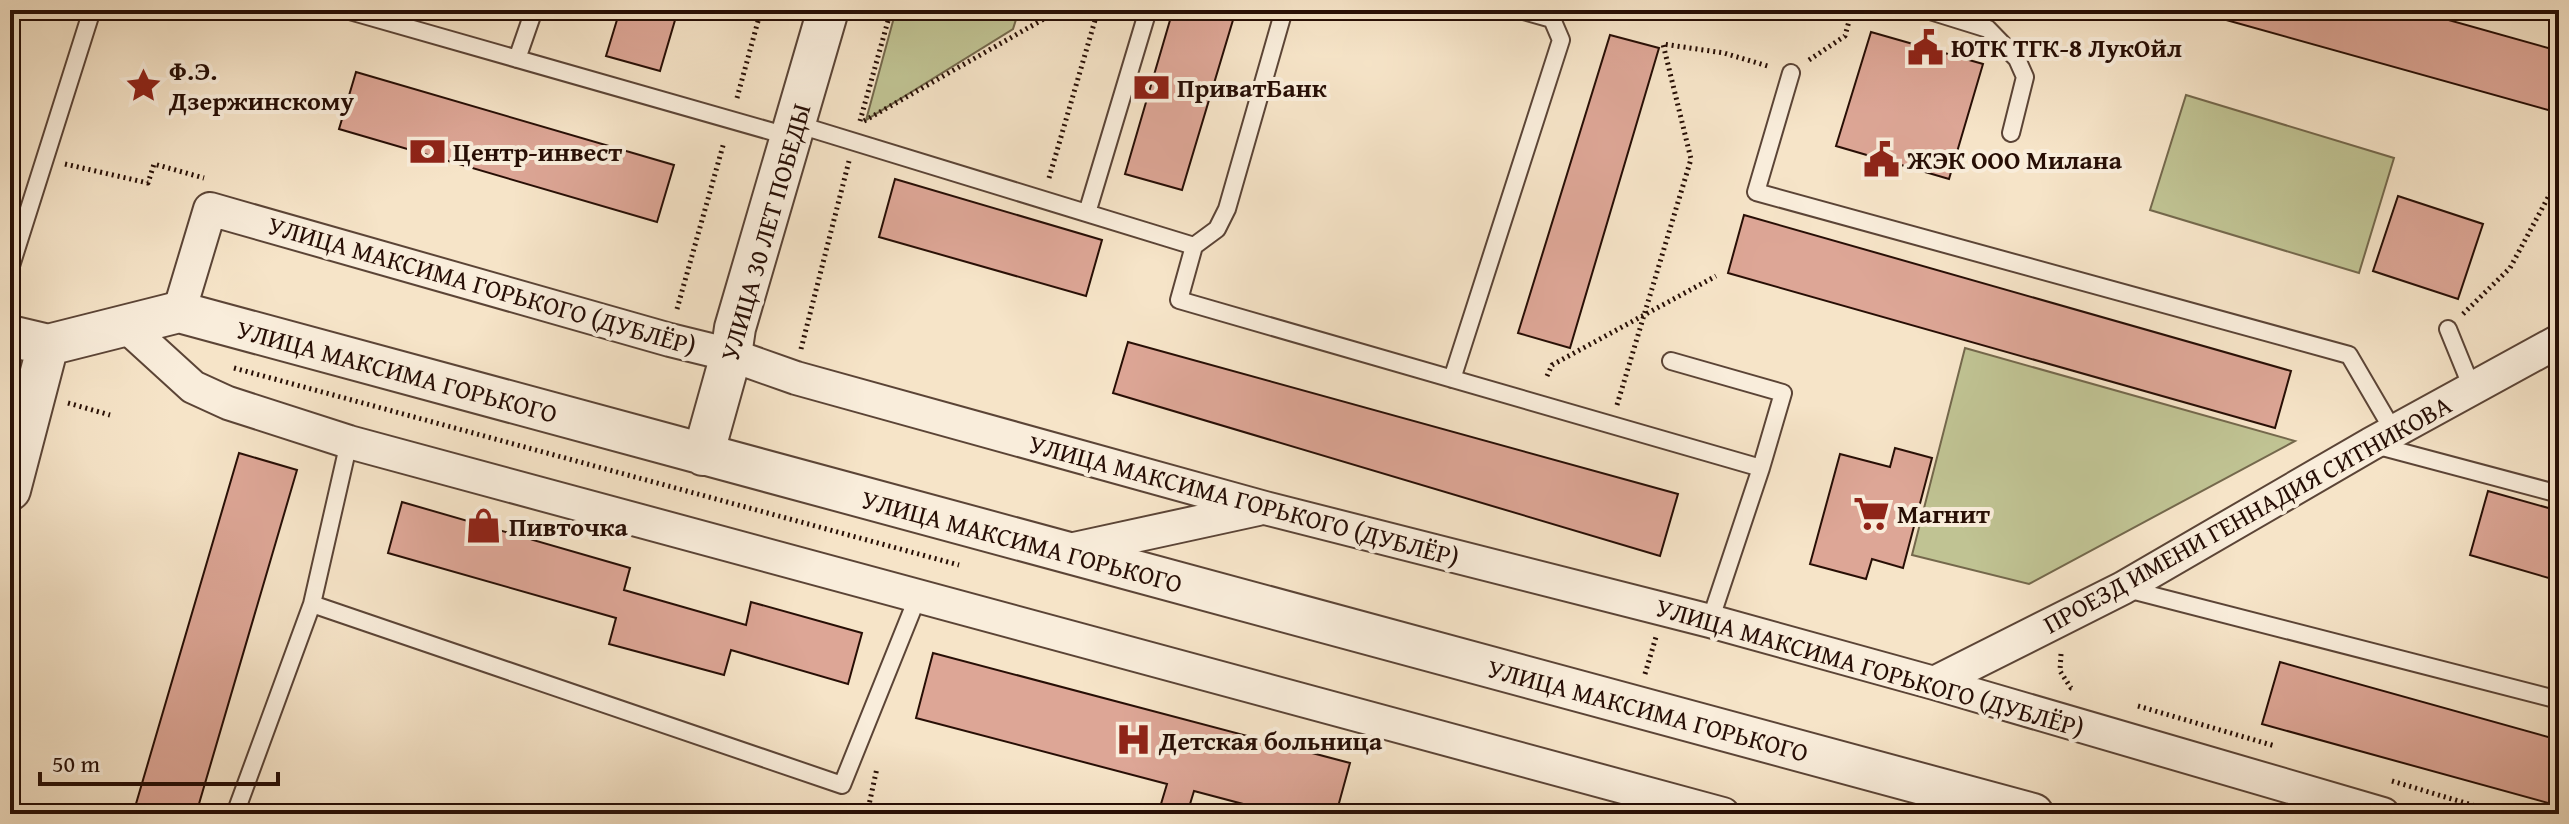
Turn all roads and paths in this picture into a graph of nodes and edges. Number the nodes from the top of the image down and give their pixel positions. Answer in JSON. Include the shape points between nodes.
{"nodes":[{"id":1,"x":92,"y":10,"type":"edge"},
{"id":2,"x":346,"y":10,"type":"edge"},
{"id":3,"x":534,"y":10,"type":"edge"},
{"id":4,"x":761,"y":10,"type":"edge"},
{"id":5,"x":828,"y":10,"type":"edge"},
{"id":6,"x":891,"y":10,"type":"edge"},
{"id":7,"x":1051,"y":10,"type":"edge"},
{"id":8,"x":1098,"y":10,"type":"edge"},
{"id":9,"x":1148,"y":10,"type":"edge"},
{"id":10,"x":1284,"y":10,"type":"edge"},
{"id":11,"x":1520,"y":10,"type":"edge"},
{"id":12,"x":1852,"y":10,"type":"edge"},
{"id":13,"x":1927,"y":10,"type":"edge"},
{"id":14,"x":517,"y":59,"type":"junction"},
{"id":15,"x":1791,"y":73,"type":"junction"},
{"id":16,"x":730,"y":120,"type":"junction"},
{"id":17,"x":859,"y":124,"type":"junction"},
{"id":18,"x":794,"y":131,"type":"junction"},
{"id":19,"x":2011,"y":133,"type":"dead end"},
{"id":20,"x":855,"y":142,"type":"junction"},
{"id":21,"x":45,"y":159,"type":"junction"},
{"id":22,"x":2559,"y":177,"type":"edge"},
{"id":23,"x":212,"y":181,"type":"dead end"},
{"id":24,"x":1043,"y":200,"type":"junction"},
{"id":25,"x":1087,"y":213,"type":"junction"},
{"id":26,"x":1194,"y":246,"type":"junction"},
{"id":27,"x":10,"y":269,"type":"edge"},
{"id":28,"x":1716,"y":276,"type":"dead end"},
{"id":29,"x":677,"y":309,"type":"dead end"},
{"id":30,"x":179,"y":312,"type":"junction"},
{"id":31,"x":1644,"y":314,"type":"junction"},
{"id":32,"x":125,"y":325,"type":"junction"},
{"id":33,"x":2448,"y":329,"type":"joint"},
{"id":34,"x":29,"y":340,"type":"edge"},
{"id":35,"x":2559,"y":341,"type":"edge"},
{"id":36,"x":800,"y":350,"type":"dead end"},
{"id":37,"x":731,"y":355,"type":"junction"},
{"id":38,"x":1671,"y":361,"type":"dead end"},
{"id":39,"x":226,"y":366,"type":"dead end"},
{"id":40,"x":1547,"y":376,"type":"dead end"},
{"id":41,"x":1452,"y":379,"type":"junction"},
{"id":42,"x":2472,"y":388,"type":"junction"},
{"id":43,"x":1611,"y":425,"type":"junction"},
{"id":44,"x":2382,"y":438,"type":"junction"},
{"id":45,"x":349,"y":442,"type":"junction"},
{"id":46,"x":703,"y":455,"type":"junction"},
{"id":47,"x":1761,"y":468,"type":"junction"},
{"id":48,"x":10,"y":490,"type":"edge"},
{"id":49,"x":2559,"y":494,"type":"edge"},
{"id":50,"x":1265,"y":508,"type":"junction"},
{"id":51,"x":1062,"y":552,"type":"junction"},
{"id":52,"x":959,"y":565,"type":"dead end"},
{"id":53,"x":2123,"y":588,"type":"junction"},
{"id":54,"x":918,"y":596,"type":"junction"},
{"id":55,"x":312,"y":604,"type":"junction"},
{"id":56,"x":1710,"y":621,"type":"junction"},
{"id":57,"x":1934,"y":683,"type":"junction"},
{"id":58,"x":2559,"y":700,"type":"edge"},
{"id":59,"x":235,"y":814,"type":"edge"},
{"id":60,"x":1723,"y":814,"type":"edge"},
{"id":61,"x":2033,"y":814,"type":"edge"},
{"id":62,"x":2383,"y":814,"type":"edge"}],
"edges":[{"from":1,"to":21,"type":"lane"},
{"from":2,"to":14,"type":"lane"},
{"from":3,"to":14,"type":"lane"},
{"from":4,"to":16,"type":"path"},
{"from":5,"to":18,"type":"street","name":"УЛИЦА 30 ЛЕТ ПОБЕДЫ"},
{"from":6,"to":17,"type":"path"},
{"from":7,"to":17,"type":"path","via":[[1049,16]]},
{"from":8,"to":24,"type":"path"},
{"from":9,"to":25,"type":"lane"},
{"from":10,"to":26,"type":"lane","via":[[1227,209],[1217,229]]},
{"from":11,"to":41,"type":"lane","via":[[1552,19],[1561,40]]},
{"from":12,"to":15,"type":"path","via":[[1845,36]]},
{"from":13,"to":19,"type":"lane","via":[[1988,29],[2017,59],[2025,77]]},
{"from":14,"to":16,"type":"lane"},
{"from":15,"to":31,"type":"path","via":[[1724,53],[1663,44],[1691,159]]},
{"from":15,"to":44,"type":"lane","via":[[1756,192],[2349,355]]},
{"from":16,"to":18,"type":"lane"},
{"from":16,"to":29,"type":"path"},
{"from":17,"to":20,"type":"path"},
{"from":18,"to":20,"type":"lane"},
{"from":18,"to":37,"type":"street","name":"УЛИЦА 30 ЛЕТ ПОБЕДЫ"},
{"from":20,"to":24,"type":"lane"},
{"from":20,"to":36,"type":"path"},
{"from":21,"to":23,"type":"path","via":[[148,183],[154,164]]},
{"from":21,"to":27,"type":"lane"},
{"from":22,"to":33,"type":"path","via":[[2510,268]]},
{"from":24,"to":25,"type":"lane"},
{"from":25,"to":26,"type":"lane"},
{"from":26,"to":41,"type":"lane","via":[[1179,300]]},
{"from":28,"to":31,"type":"path"},
{"from":30,"to":32,"type":"street","name":"УЛИЦА МАКСИМА ГОРЬКОГО"},
{"from":30,"to":37,"type":"street","name":"УЛИЦА МАКСИМА ГОРЬКОГО (ДУБЛЁР)","via":[[210,209]]},
{"from":30,"to":46,"type":"street","name":"УЛИЦА МАКСИМА ГОРЬКОГО"},
{"from":31,"to":40,"type":"path","via":[[1552,365]]},
{"from":31,"to":43,"type":"path"},
{"from":32,"to":34,"type":"street","name":"УЛИЦА МАКСИМА ГОРЬКОГО"},
{"from":32,"to":45,"type":"street","via":[[193,387]]},
{"from":33,"to":42,"type":"lane"},
{"from":34,"to":48,"type":"street"},
{"from":35,"to":42,"type":"street","name":"ПРОЕЗД ИМЕНИ ГЕННАДИЯ СИТНИКОВА"},
{"from":37,"to":46,"type":"street","name":"УЛИЦА 30 ЛЕТ ПОБЕДЫ"},
{"from":37,"to":50,"type":"street","name":"УЛИЦА МАКСИМА ГОРЬКОГО (ДУБЛЁР)","via":[[796,378]]},
{"from":38,"to":47,"type":"lane","via":[[1783,393]]},
{"from":39,"to":52,"type":"path"},
{"from":41,"to":43,"type":"lane"},
{"from":42,"to":44,"type":"street","name":"ПРОЕЗД ИМЕНИ ГЕННАДИЯ СИТНИКОВА"},
{"from":43,"to":47,"type":"lane"},
{"from":44,"to":49,"type":"lane"},
{"from":44,"to":53,"type":"street","name":"ПРОЕЗД ИМЕНИ ГЕННАДИЯ СИТНИКОВА"},
{"from":45,"to":54,"type":"street"},
{"from":45,"to":55,"type":"lane"},
{"from":46,"to":51,"type":"street","name":"УЛИЦА МАКСИМА ГОРЬКОГО"},
{"from":47,"to":56,"type":"lane"},
{"from":50,"to":51,"type":"street"},
{"from":50,"to":56,"type":"street","name":"УЛИЦА МАКСИМА ГОРЬКОГО (ДУБЛЁР)"},
{"from":51,"to":61,"type":"street","name":"УЛИЦА МАКСИМА ГОРЬКОГО"},
{"from":53,"to":57,"type":"street","name":"ПРОЕЗД ИМЕНИ ГЕННАДИЯ СИТНИКОВА"},
{"from":53,"to":58,"type":"lane"},
{"from":54,"to":55,"type":"lane","via":[[842,785]]},
{"from":54,"to":60,"type":"street"},
{"from":55,"to":59,"type":"lane"},
{"from":56,"to":57,"type":"street","name":"УЛИЦА МАКСИМА ГОРЬКОГО (ДУБЛЁР)"},
{"from":57,"to":62,"type":"street","name":"УЛИЦА МАКСИМА ГОРЬКОГО (ДУБЛЁР)"}]}
